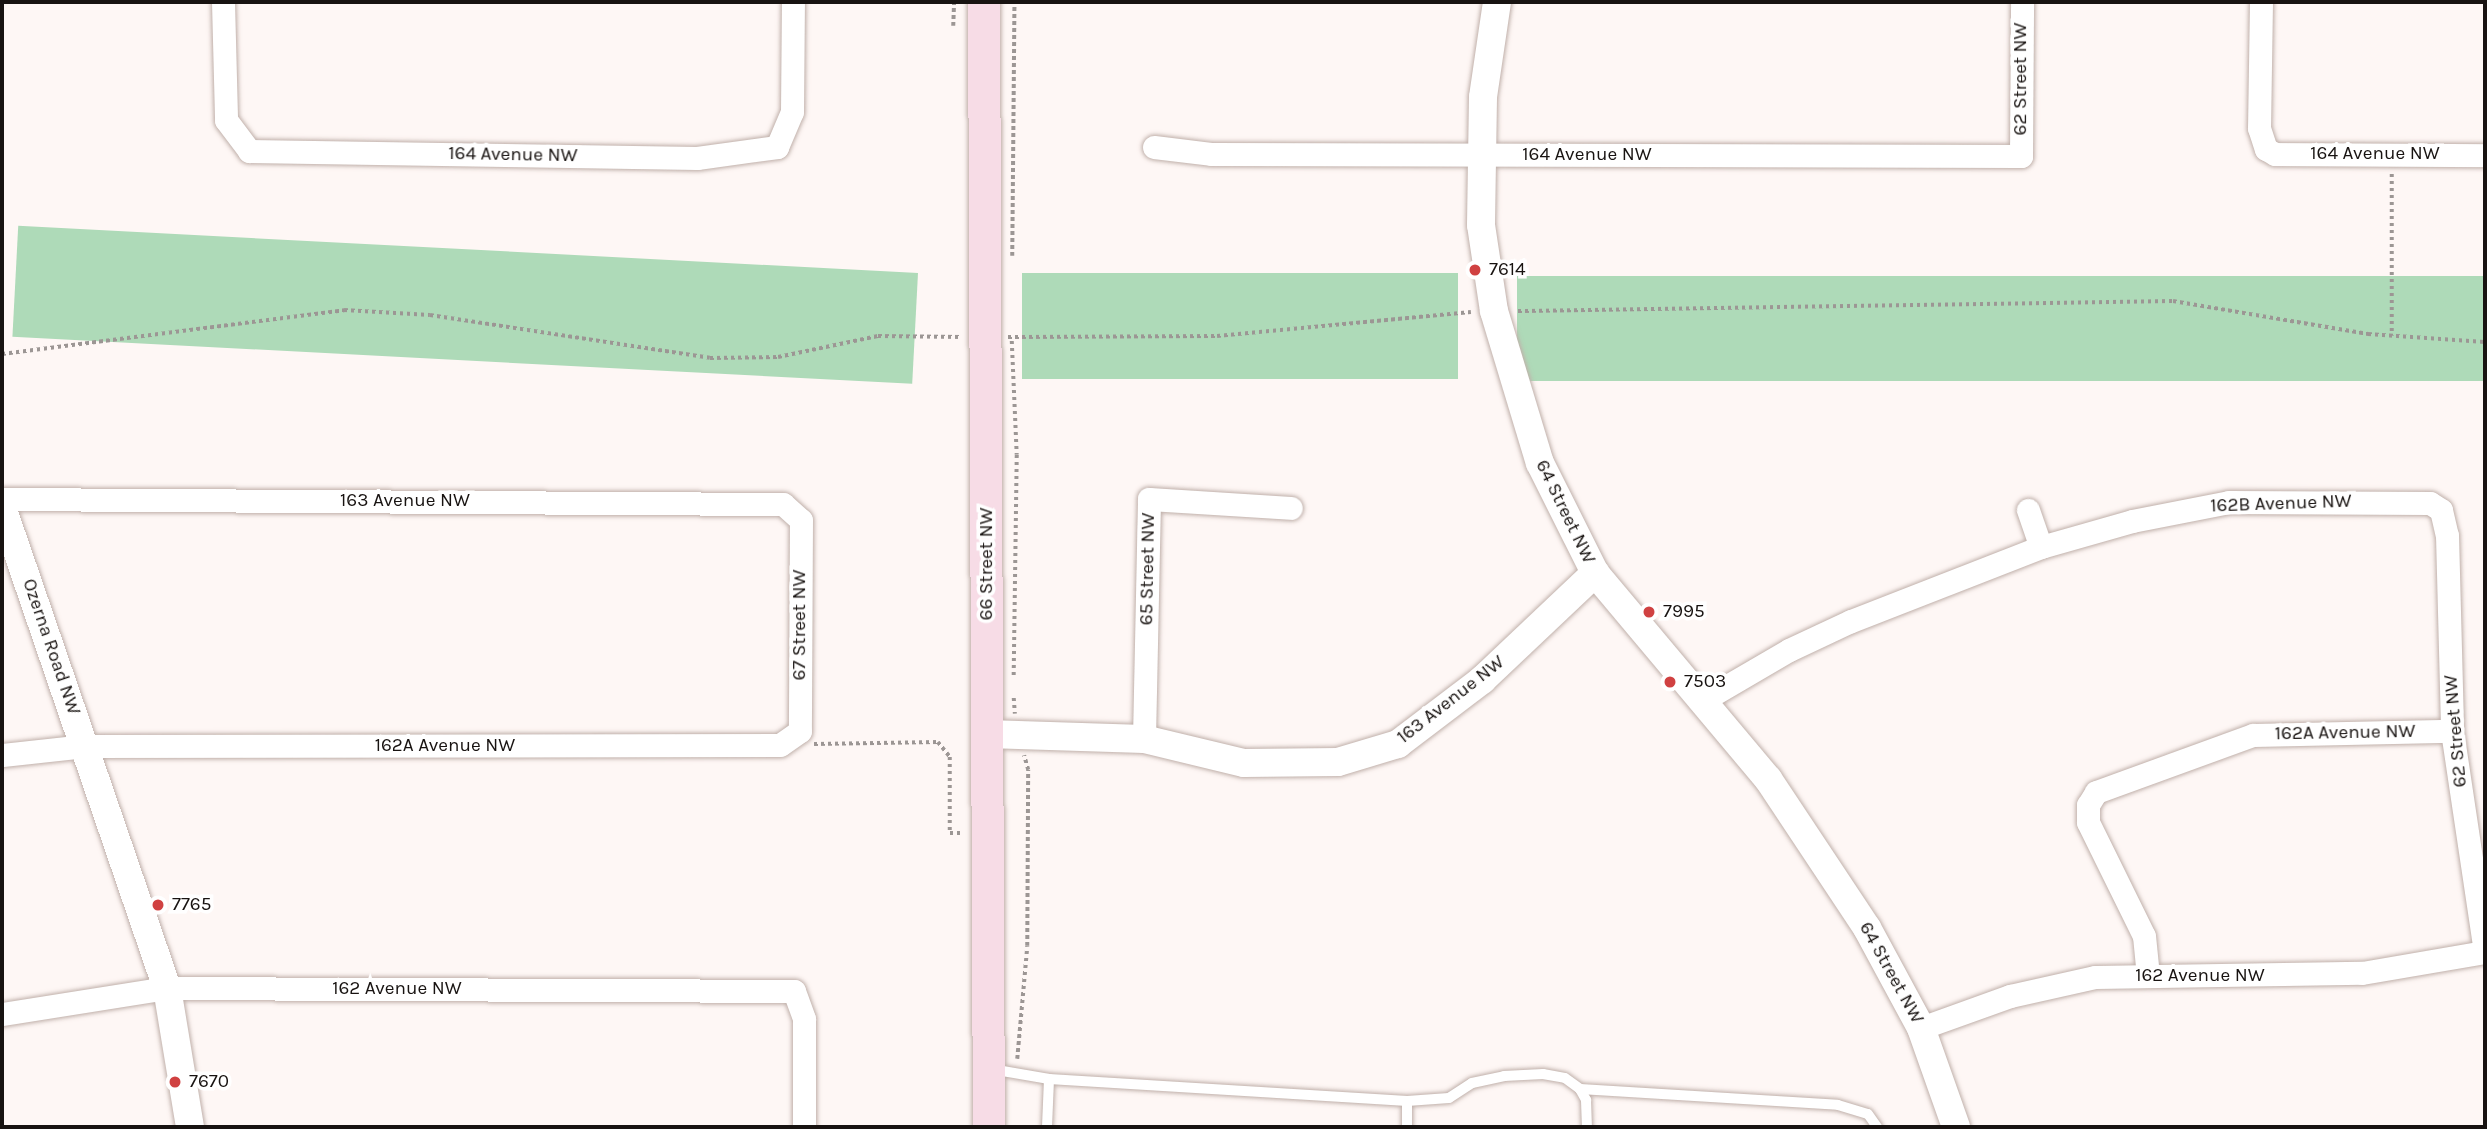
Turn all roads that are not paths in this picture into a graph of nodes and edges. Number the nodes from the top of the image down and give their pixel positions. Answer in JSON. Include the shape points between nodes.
{"nodes":[{"id":1,"x":223,"y":2,"type":"edge"},
{"id":2,"x":793,"y":2,"type":"edge"},
{"id":3,"x":984,"y":2,"type":"edge"},
{"id":4,"x":1497,"y":2,"type":"edge"},
{"id":5,"x":2022,"y":2,"type":"edge"},
{"id":6,"x":2261,"y":2,"type":"edge"},
{"id":7,"x":1154,"y":147,"type":"dead end"},
{"id":8,"x":1481,"y":155,"type":"junction"},
{"id":9,"x":2485,"y":155,"type":"edge"},
{"id":10,"x":2021,"y":156,"type":"joint"},
{"id":11,"x":2,"y":499,"type":"edge"},
{"id":12,"x":2,"y":507,"type":"edge"},
{"id":13,"x":1291,"y":508,"type":"dead end"},
{"id":14,"x":2028,"y":510,"type":"dead end"},
{"id":15,"x":2441,"y":510,"type":"joint"},
{"id":16,"x":801,"y":520,"type":"joint"},
{"id":17,"x":2041,"y":547,"type":"junction"},
{"id":18,"x":1595,"y":573,"type":"junction"},
{"id":19,"x":1705,"y":699,"type":"junction"},
{"id":20,"x":800,"y":730,"type":"joint"},
{"id":21,"x":2452,"y":732,"type":"junction"},
{"id":22,"x":1002,"y":734,"type":"junction"},
{"id":23,"x":1144,"y":739,"type":"junction"},
{"id":24,"x":85,"y":746,"type":"junction"},
{"id":25,"x":2,"y":755,"type":"edge"},
{"id":26,"x":2485,"y":952,"type":"edge"},
{"id":27,"x":2148,"y":976,"type":"junction"},
{"id":28,"x":167,"y":988,"type":"junction"},
{"id":29,"x":2,"y":1014,"type":"edge"},
{"id":30,"x":1921,"y":1028,"type":"junction"},
{"id":31,"x":1002,"y":1072,"type":"junction"},
{"id":32,"x":1049,"y":1079,"type":"junction"},
{"id":33,"x":1580,"y":1088,"type":"junction"},
{"id":34,"x":1407,"y":1101,"type":"junction"},
{"id":35,"x":190,"y":1127,"type":"edge"},
{"id":36,"x":804,"y":1127,"type":"edge"},
{"id":37,"x":989,"y":1127,"type":"edge"},
{"id":38,"x":1047,"y":1127,"type":"edge"},
{"id":39,"x":1408,"y":1127,"type":"edge"},
{"id":40,"x":1587,"y":1127,"type":"edge"},
{"id":41,"x":1877,"y":1127,"type":"edge"},
{"id":42,"x":1956,"y":1127,"type":"edge"}],
"edges":[{"from":1,"to":2,"type":"street","name":"164 Avenue NW","via":[[226,120],[249,151],[698,158],[777,147],[792,112]]},
{"from":3,"to":22,"type":"main road","name":"66 Street NW","via":[[1004,333]]},
{"from":4,"to":8,"type":"street","name":"64 Street NW","via":[[1488,46]]},
{"from":5,"to":10,"type":"street","name":"62 Street NW"},
{"from":6,"to":9,"type":"street","name":"164 Avenue NW","via":[[2259,128],[2266,149],[2276,154]]},
{"from":7,"to":8,"type":"street","name":"164 Avenue NW","via":[[1210,154]]},
{"from":8,"to":10,"type":"street","name":"164 Avenue NW"},
{"from":8,"to":18,"type":"street","name":"64 Street NW","via":[[1481,225],[1494,311],[1540,463]]},
{"from":11,"to":16,"type":"street","name":"163 Avenue NW","via":[[783,504]]},
{"from":12,"to":24,"type":"street","name":"Ozerna Road NW"},
{"from":13,"to":23,"type":"street","name":"65 Street NW","via":[[1149,499]]},
{"from":14,"to":17,"type":"street"},
{"from":15,"to":17,"type":"street","name":"162B Avenue NW","via":[[2416,501],[2229,502],[2132,521]]},
{"from":15,"to":21,"type":"street","name":"62 Street NW","via":[[2447,535]]},
{"from":16,"to":20,"type":"street","name":"67 Street NW"},
{"from":17,"to":19,"type":"street","name":"162B Avenue NW","via":[[1851,621],[1789,650]]},
{"from":18,"to":19,"type":"street","name":"64 Street NW"},
{"from":18,"to":23,"type":"street","name":"163 Avenue NW","via":[[1482,680],[1398,744],[1338,762],[1244,763]]},
{"from":19,"to":30,"type":"street","name":"64 Street NW","via":[[1809,836],[1893,972]]},
{"from":20,"to":24,"type":"street","name":"162A Avenue NW","via":[[780,745]]},
{"from":21,"to":26,"type":"street","name":"62 Street NW"},
{"from":21,"to":27,"type":"street","name":"162A Avenue NW","via":[[2253,735],[2108,784],[2088,805],[2093,837],[2144,936]]},
{"from":22,"to":23,"type":"street","name":"163 Avenue NW"},
{"from":22,"to":31,"type":"main road","name":"66 Street NW","via":[[987,833]]},
{"from":24,"to":25,"type":"street"},
{"from":24,"to":28,"type":"street","name":"Ozerna Road NW"},
{"from":26,"to":27,"type":"street","name":"162 Avenue NW","via":[[2349,974]]},
{"from":27,"to":30,"type":"street","name":"162 Avenue NW","via":[[2054,984]]},
{"from":28,"to":29,"type":"street","name":"162 Avenue NW"},
{"from":28,"to":35,"type":"street","name":"Ozerna Road NW"},
{"from":28,"to":36,"type":"street","name":"162 Avenue NW","via":[[794,991],[804,1019]]},
{"from":30,"to":42,"type":"street","name":"64 Street NW"},
{"from":31,"to":32,"type":"lane"},
{"from":31,"to":37,"type":"main road","name":"66 Street NW"},
{"from":32,"to":34,"type":"lane"},
{"from":32,"to":38,"type":"lane"},
{"from":33,"to":34,"type":"lane","via":[[1565,1078],[1543,1074],[1504,1076],[1472,1083],[1449,1098]]},
{"from":33,"to":40,"type":"lane","via":[[1586,1100]]},
{"from":33,"to":41,"type":"lane","via":[[1838,1105],[1868,1114]]},
{"from":34,"to":39,"type":"lane"}]}
